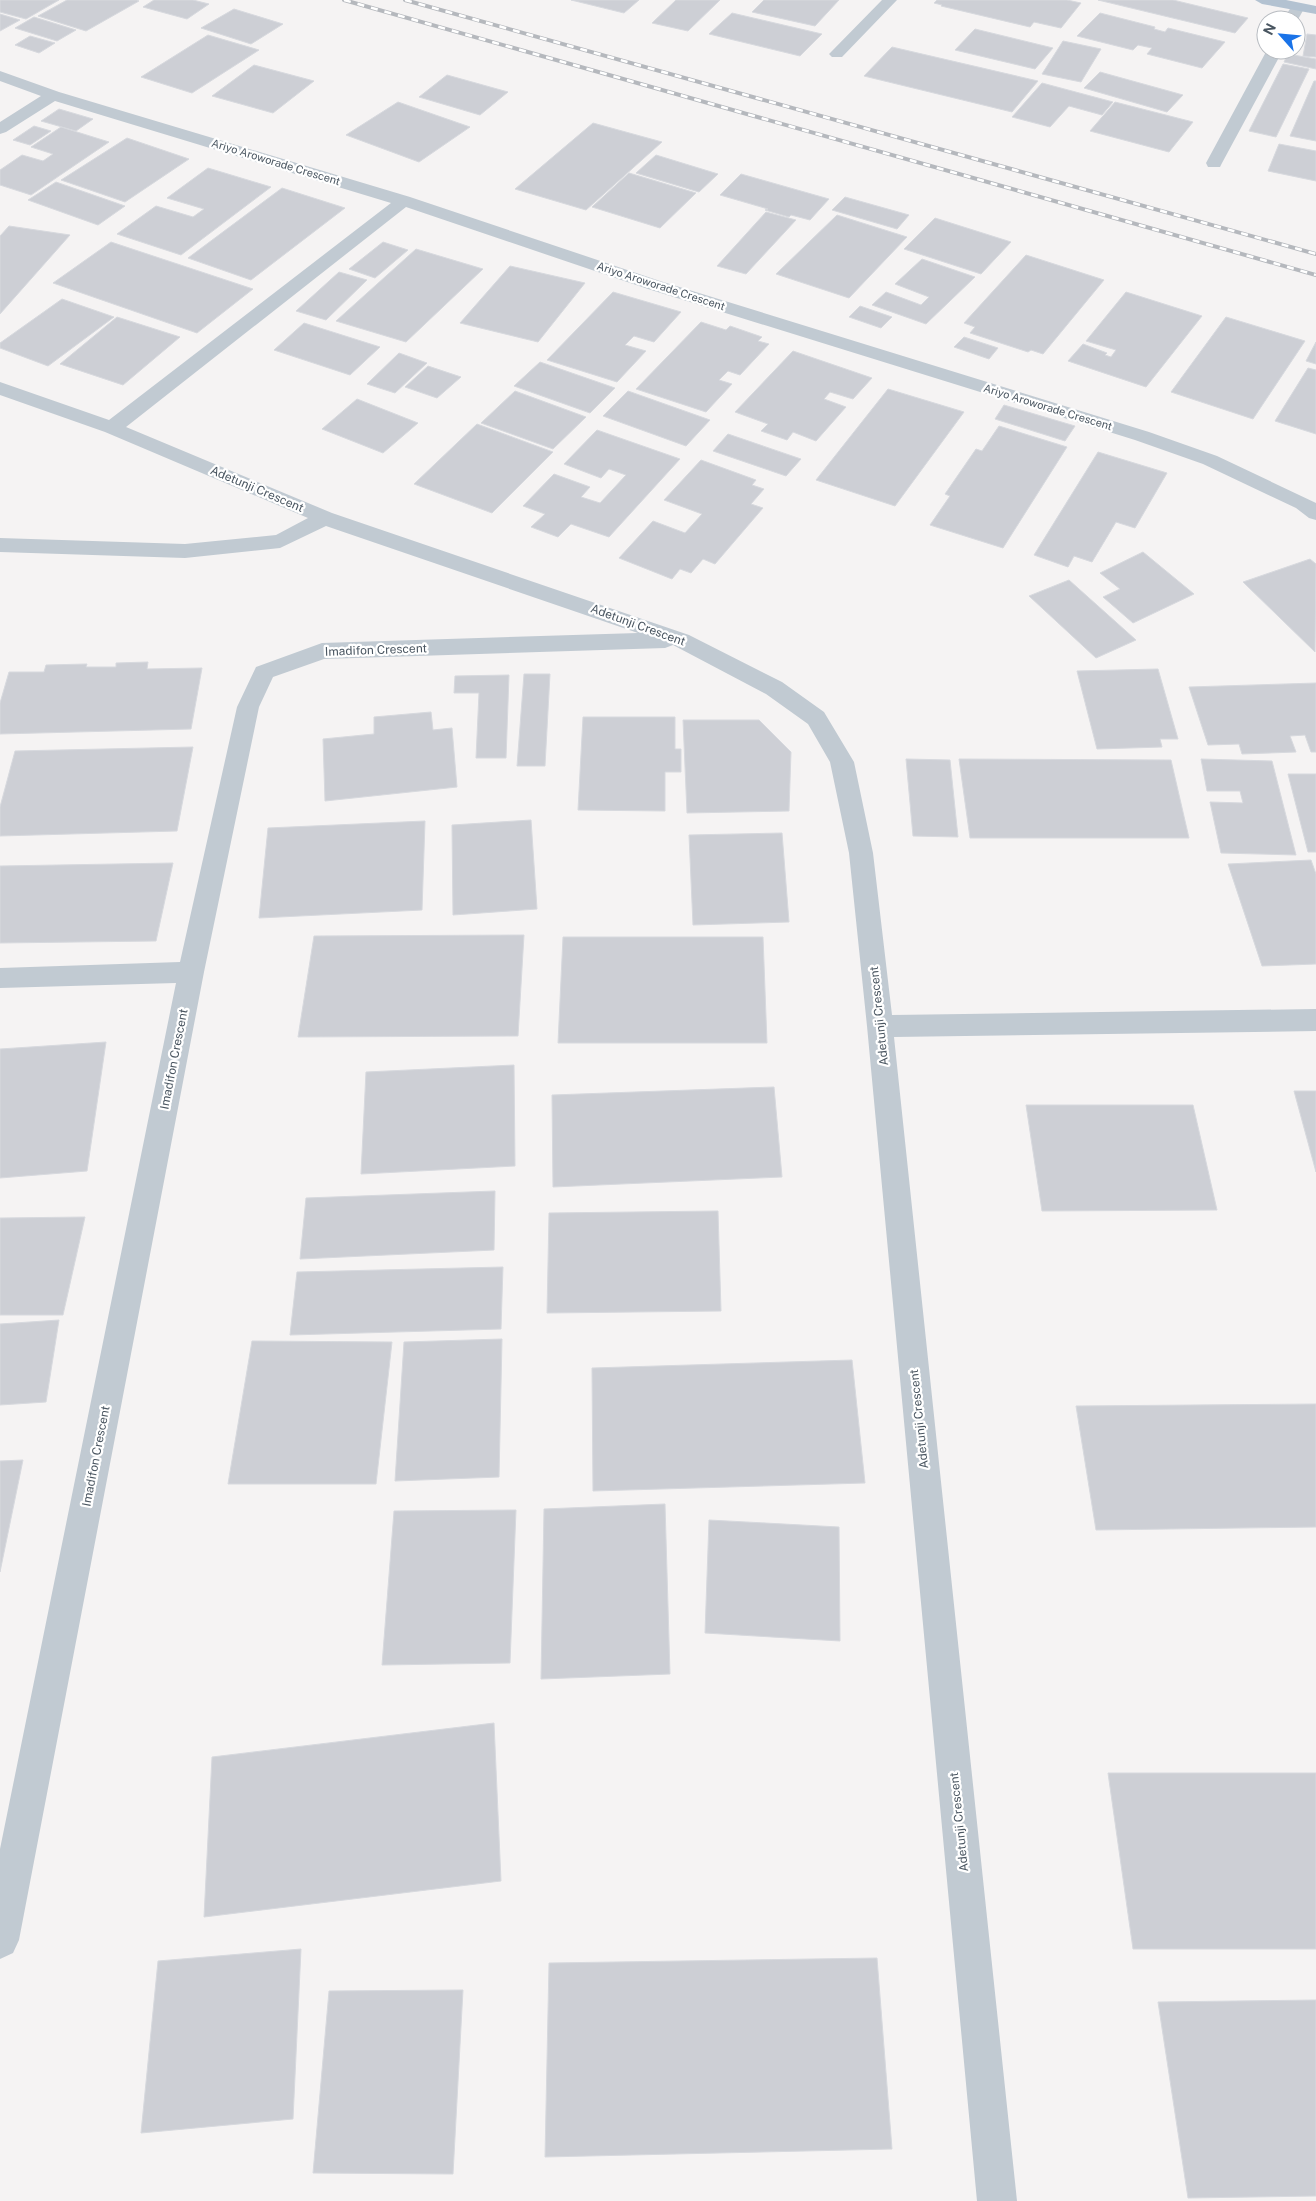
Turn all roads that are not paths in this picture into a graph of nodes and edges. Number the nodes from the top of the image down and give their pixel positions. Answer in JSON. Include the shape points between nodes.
{"nodes":[{"id":1,"x":890,"y":0,"type":"edge"},
{"id":2,"x":1262,"y":0,"type":"edge"},
{"id":3,"x":1287,"y":10,"type":"edge"},
{"id":4,"x":837,"y":54,"type":"dead end"},
{"id":5,"x":1270,"y":60,"type":"edge"},
{"id":6,"x":0,"y":76,"type":"edge"},
{"id":7,"x":53,"y":95,"type":"junction"},
{"id":8,"x":0,"y":129,"type":"edge"},
{"id":9,"x":1214,"y":163,"type":"dead end"},
{"id":10,"x":404,"y":201,"type":"junction"},
{"id":11,"x":0,"y":388,"type":"edge"},
{"id":12,"x":112,"y":428,"type":"junction"},
{"id":13,"x":1316,"y":513,"type":"edge"},
{"id":14,"x":326,"y":518,"type":"junction"},
{"id":15,"x":0,"y":545,"type":"edge"},
{"id":16,"x":682,"y":640,"type":"junction"},
{"id":17,"x":191,"y":972,"type":"junction"},
{"id":18,"x":0,"y":978,"type":"edge"},
{"id":19,"x":1316,"y":1020,"type":"edge"},
{"id":20,"x":880,"y":1026,"type":"junction"},
{"id":21,"x":0,"y":1940,"type":"edge"},
{"id":22,"x":997,"y":2201,"type":"edge"}],
"edges":[{"from":1,"to":4,"type":"street"},
{"from":2,"to":3,"type":"main road"},
{"from":5,"to":9,"type":"street"},
{"from":6,"to":7,"type":"street","name":"Ariyo Aroworade Crescent"},
{"from":7,"to":8,"type":"street"},
{"from":7,"to":10,"type":"street","name":"Ariyo Aroworade Crescent"},
{"from":10,"to":12,"type":"street"},
{"from":10,"to":13,"type":"street","name":"Ariyo Aroworade Crescent","via":[[654,285],[1142,436],[1210,460],[1303,503]]},
{"from":11,"to":12,"type":"street","name":"Adetunji Crescent"},
{"from":12,"to":14,"type":"street","name":"Adetunji Crescent"},
{"from":14,"to":15,"type":"street","via":[[280,541],[185,551]]},
{"from":14,"to":16,"type":"street","name":"Adetunji Crescent"},
{"from":16,"to":17,"type":"street","name":"Imadifon Crescent","via":[[322,652],[264,672],[248,707]]},
{"from":16,"to":20,"type":"street","name":"Adetunji Crescent","via":[[774,688],[816,718],[842,762],[861,853]]},
{"from":17,"to":18,"type":"street"},
{"from":17,"to":21,"type":"street","name":"Imadifon Crescent"},
{"from":19,"to":20,"type":"street"},
{"from":20,"to":22,"type":"street","name":"Adetunji Crescent"}]}
